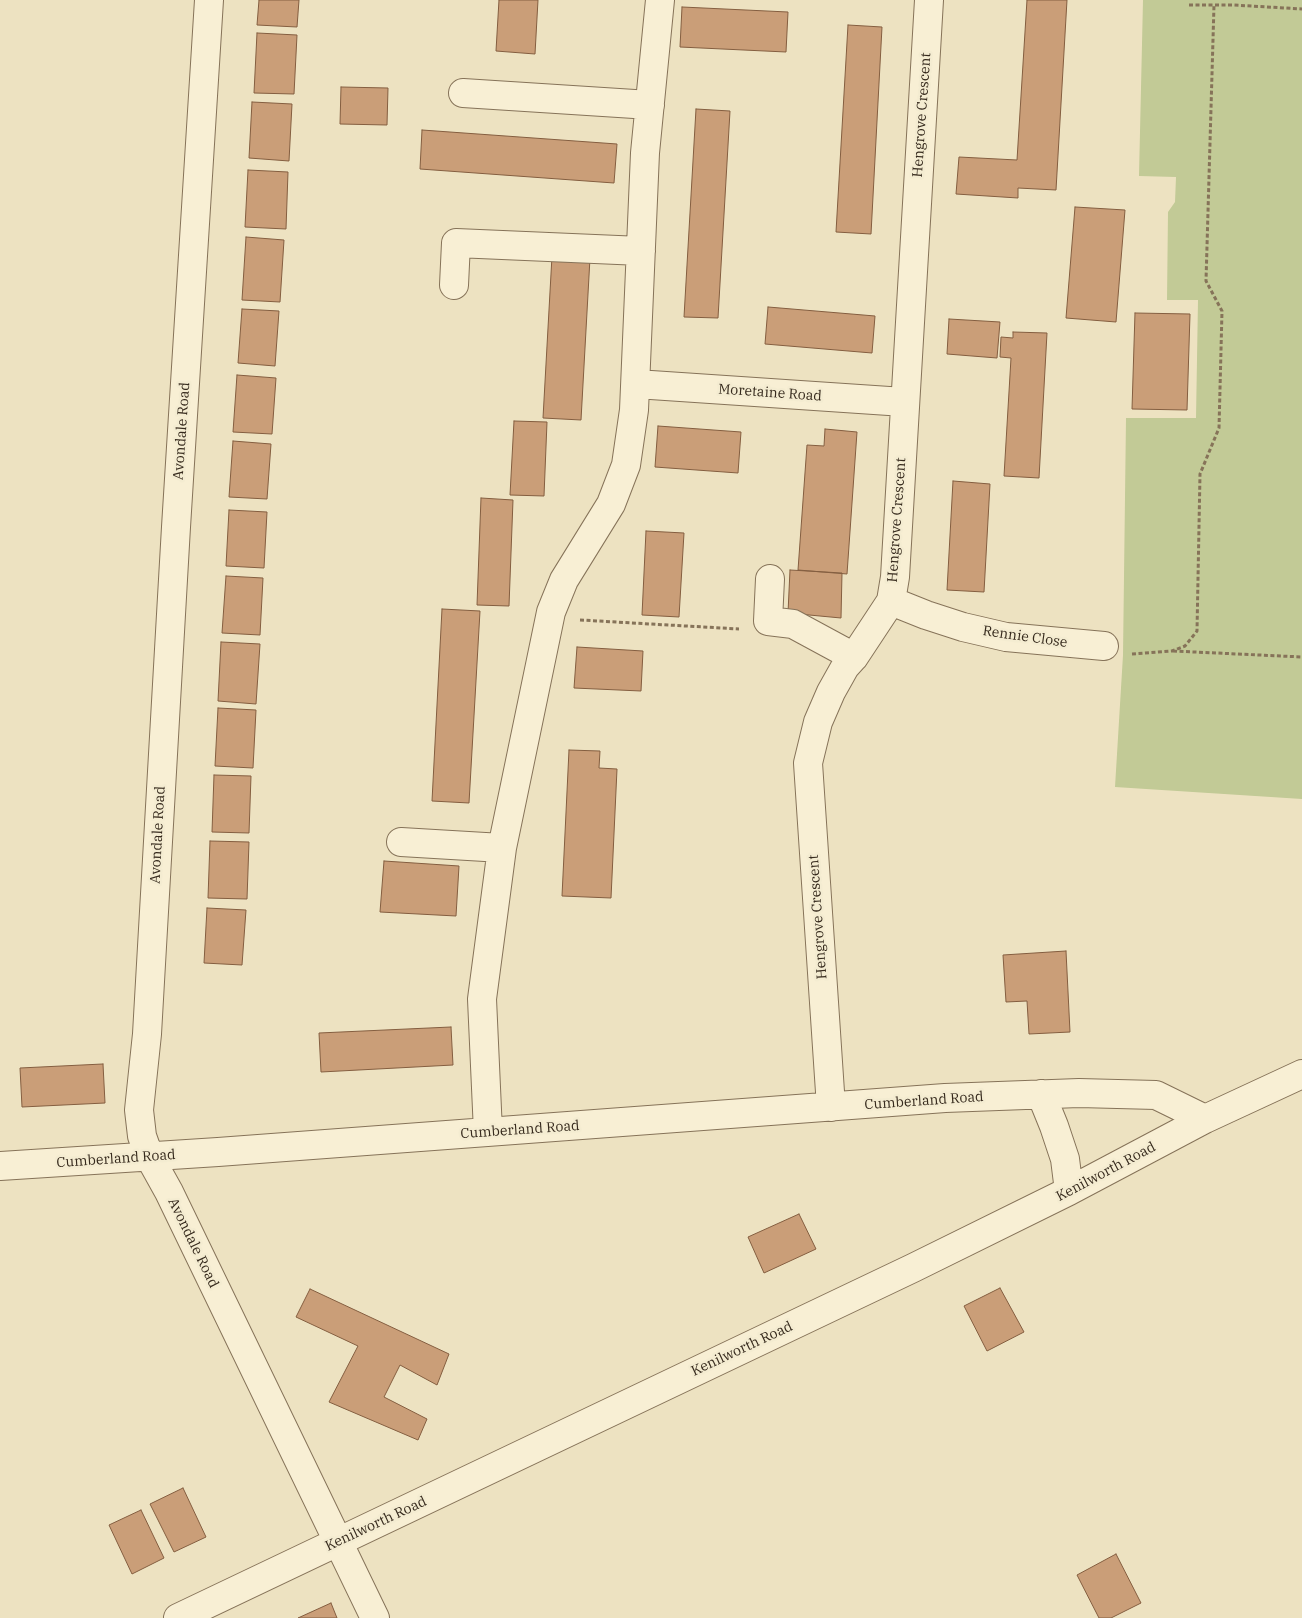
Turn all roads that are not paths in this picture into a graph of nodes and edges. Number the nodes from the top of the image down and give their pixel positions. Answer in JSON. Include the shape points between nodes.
{"nodes":[{"id":1,"x":209,"y":0,"type":"edge"},
{"id":2,"x":660,"y":0,"type":"edge"},
{"id":3,"x":930,"y":0,"type":"edge"},
{"id":4,"x":463,"y":93,"type":"dead end"},
{"id":5,"x":650,"y":105,"type":"junction"},
{"id":6,"x":641,"y":252,"type":"junction"},
{"id":7,"x":454,"y":285,"type":"dead end"},
{"id":8,"x":636,"y":384,"type":"junction"},
{"id":9,"x":904,"y":402,"type":"junction"},
{"id":10,"x":770,"y":579,"type":"dead end"},
{"id":11,"x":891,"y":601,"type":"junction"},
{"id":12,"x":1104,"y":646,"type":"road end"},
{"id":13,"x":854,"y":657,"type":"junction"},
{"id":14,"x":401,"y":842,"type":"dead end"},
{"id":15,"x":502,"y":848,"type":"junction"},
{"id":16,"x":1302,"y":1074,"type":"edge"},
{"id":17,"x":1041,"y":1094,"type":"junction"},
{"id":18,"x":831,"y":1107,"type":"junction"},
{"id":19,"x":1205,"y":1119,"type":"junction"},
{"id":20,"x":488,"y":1132,"type":"junction"},
{"id":21,"x":149,"y":1156,"type":"junction"},
{"id":22,"x":0,"y":1166,"type":"edge"},
{"id":23,"x":1070,"y":1191,"type":"junction"},
{"id":24,"x":338,"y":1542,"type":"junction"},
{"id":25,"x":178,"y":1618,"type":"edge"},
{"id":26,"x":375,"y":1618,"type":"edge"}],
"edges":[{"from":1,"to":21,"type":"street","name":"Avondale Road","via":[[148,1024],[139,1110],[142,1136]]},
{"from":2,"to":5,"type":"street"},
{"from":3,"to":9,"type":"street","name":"Hengrove Crescent"},
{"from":4,"to":5,"type":"street"},
{"from":5,"to":6,"type":"street"},
{"from":6,"to":7,"type":"street","via":[[456,243]]},
{"from":6,"to":8,"type":"street"},
{"from":8,"to":9,"type":"street","name":"Moretaine Road"},
{"from":8,"to":15,"type":"street","via":[[626,464],[611,504],[564,580],[550,618]]},
{"from":9,"to":11,"type":"street","name":"Hengrove Crescent"},
{"from":10,"to":13,"type":"street","via":[[768,621],[792,624]]},
{"from":11,"to":12,"type":"street","name":"Rennie Close","via":[[962,627],[1006,637]]},
{"from":11,"to":13,"type":"street","name":"Hengrove Crescent"},
{"from":13,"to":18,"type":"street","name":"Hengrove Crescent","via":[[830,692],[818,722],[808,763]]},
{"from":14,"to":15,"type":"street"},
{"from":15,"to":20,"type":"street","via":[[482,999]]},
{"from":16,"to":19,"type":"street","name":"Kenilworth Road"},
{"from":17,"to":18,"type":"street","name":"Cumberland Road"},
{"from":17,"to":19,"type":"street","name":"Cumberland Road","via":[[1156,1095]]},
{"from":17,"to":23,"type":"street","via":[[1065,1159]]},
{"from":18,"to":20,"type":"street","name":"Cumberland Road"},
{"from":19,"to":23,"type":"street","name":"Kenilworth Road"},
{"from":20,"to":21,"type":"street","name":"Cumberland Road"},
{"from":21,"to":22,"type":"street","name":"Cumberland Road"},
{"from":21,"to":24,"type":"street","name":"Avondale Road"},
{"from":23,"to":24,"type":"street","name":"Kenilworth Road"},
{"from":24,"to":25,"type":"street","name":"Kenilworth Road"},
{"from":24,"to":26,"type":"street","name":"Avondale Road"}]}
